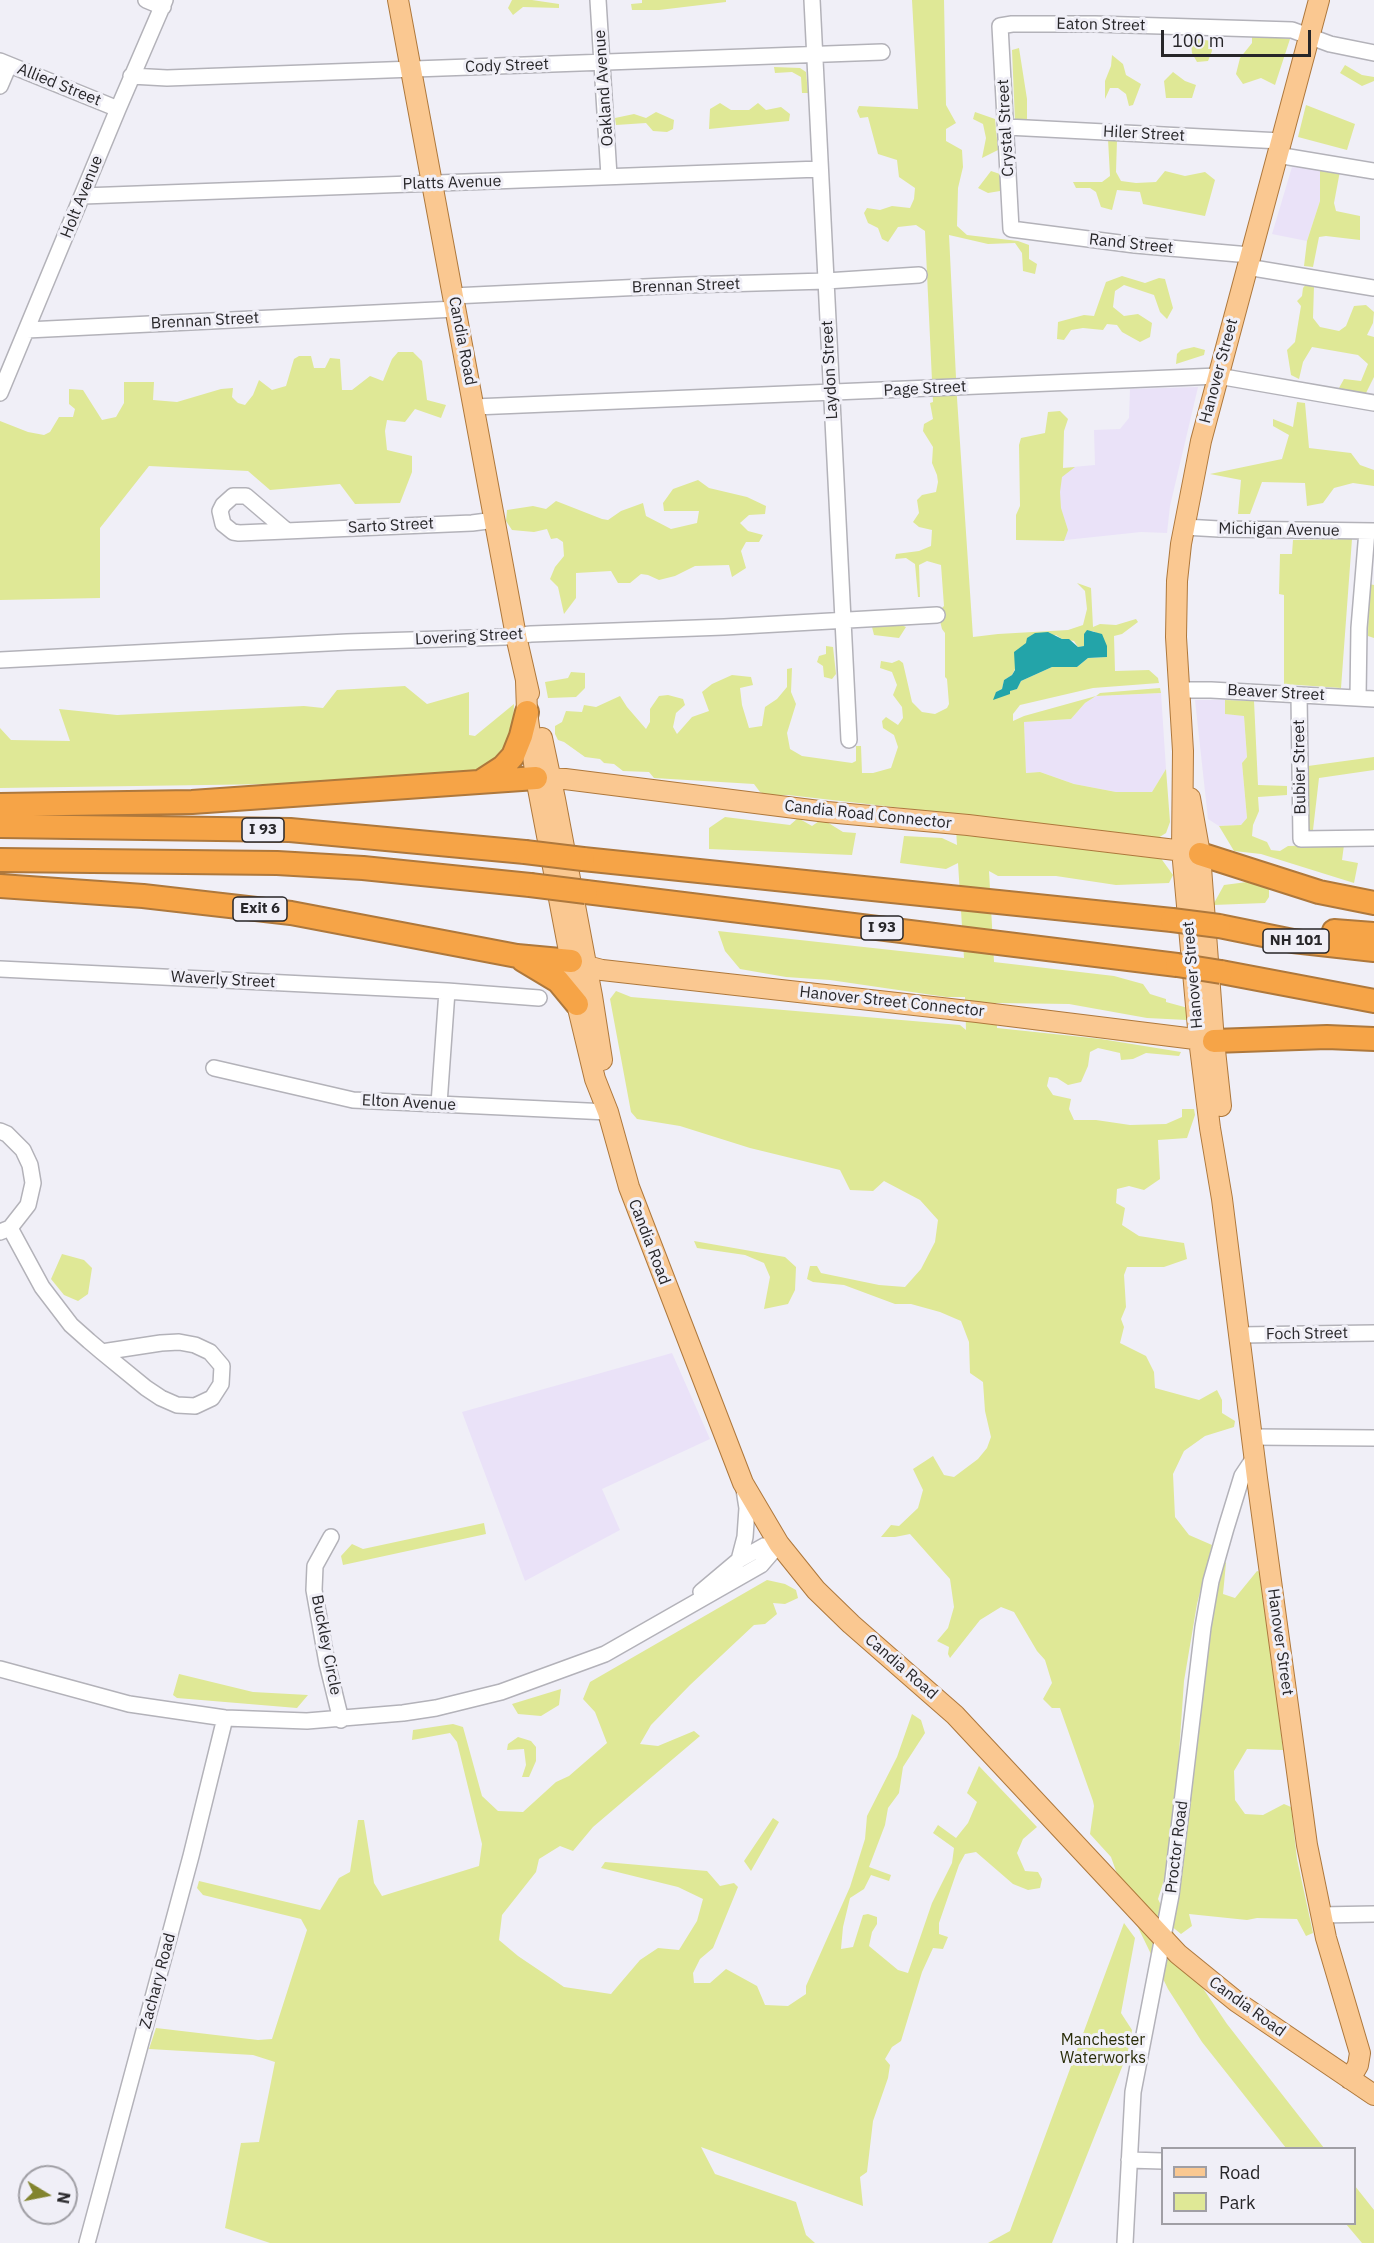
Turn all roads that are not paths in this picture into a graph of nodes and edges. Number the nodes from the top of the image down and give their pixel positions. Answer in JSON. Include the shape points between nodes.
{"nodes":[{"id":1,"x":146,"y":0,"type":"edge"},
{"id":2,"x":398,"y":0,"type":"edge"},
{"id":3,"x":598,"y":0,"type":"edge"},
{"id":4,"x":812,"y":0,"type":"edge"},
{"id":5,"x":1319,"y":0,"type":"edge"},
{"id":6,"x":164,"y":3,"type":"edge"},
{"id":7,"x":1000,"y":26,"type":"joint"},
{"id":8,"x":1310,"y":36,"type":"junction"},
{"id":9,"x":882,"y":52,"type":"dead end"},
{"id":10,"x":1374,"y":53,"type":"edge"},
{"id":11,"x":814,"y":54,"type":"junction"},
{"id":12,"x":602,"y":62,"type":"junction"},
{"id":13,"x":4,"y":63,"type":"edge"},
{"id":14,"x":411,"y":70,"type":"junction"},
{"id":15,"x":132,"y":76,"type":"junction"},
{"id":16,"x":0,"y":86,"type":"edge"},
{"id":17,"x":118,"y":109,"type":"junction"},
{"id":18,"x":1007,"y":127,"type":"junction"},
{"id":19,"x":1279,"y":148,"type":"junction"},
{"id":20,"x":820,"y":169,"type":"junction"},
{"id":21,"x":1374,"y":171,"type":"edge"},
{"id":22,"x":609,"y":176,"type":"junction"},
{"id":23,"x":432,"y":184,"type":"junction"},
{"id":24,"x":83,"y":196,"type":"junction"},
{"id":25,"x":1011,"y":230,"type":"joint"},
{"id":26,"x":1249,"y":261,"type":"junction"},
{"id":27,"x":919,"y":274,"type":"dead end"},
{"id":28,"x":826,"y":281,"type":"junction"},
{"id":29,"x":1374,"y":288,"type":"edge"},
{"id":30,"x":455,"y":302,"type":"junction"},
{"id":31,"x":27,"y":330,"type":"junction"},
{"id":32,"x":1218,"y":376,"type":"junction"},
{"id":33,"x":0,"y":393,"type":"edge"},
{"id":34,"x":831,"y":393,"type":"junction"},
{"id":35,"x":1374,"y":403,"type":"edge"},
{"id":36,"x":474,"y":407,"type":"junction"},
{"id":37,"x":495,"y":520,"type":"junction"},
{"id":38,"x":1184,"y":527,"type":"junction"},
{"id":39,"x":287,"y":531,"type":"dead end"},
{"id":40,"x":1371,"y":531,"type":"edge"},
{"id":41,"x":937,"y":615,"type":"dead end"},
{"id":42,"x":843,"y":619,"type":"junction"},
{"id":43,"x":516,"y":636,"type":"junction"},
{"id":44,"x":0,"y":660,"type":"edge"},
{"id":45,"x":526,"y":681,"type":"junction"},
{"id":46,"x":1178,"y":690,"type":"junction"},
{"id":47,"x":1299,"y":694,"type":"junction"},
{"id":48,"x":1358,"y":698,"type":"junction"},
{"id":49,"x":1374,"y":699,"type":"edge"},
{"id":50,"x":526,"y":712,"type":"junction"},
{"id":51,"x":849,"y":740,"type":"dead end"},
{"id":52,"x":544,"y":778,"type":"junction"},
{"id":53,"x":482,"y":780,"type":"junction"},
{"id":54,"x":0,"y":805,"type":"edge"},
{"id":55,"x":0,"y":826,"type":"edge"},
{"id":56,"x":1374,"y":838,"type":"edge"},
{"id":57,"x":1191,"y":852,"type":"junction"},
{"id":58,"x":0,"y":860,"type":"edge"},
{"id":59,"x":0,"y":886,"type":"edge"},
{"id":60,"x":1374,"y":903,"type":"edge"},
{"id":61,"x":1219,"y":926,"type":"junction"},
{"id":62,"x":1374,"y":933,"type":"edge"},
{"id":63,"x":1374,"y":950,"type":"edge"},
{"id":64,"x":517,"y":956,"type":"junction"},
{"id":65,"x":579,"y":963,"type":"junction"},
{"id":66,"x":0,"y":969,"type":"edge"},
{"id":67,"x":447,"y":991,"type":"junction"},
{"id":68,"x":539,"y":998,"type":"dead end"},
{"id":69,"x":1374,"y":1001,"type":"edge"},
{"id":70,"x":577,"y":1004,"type":"junction"},
{"id":71,"x":1374,"y":1039,"type":"edge"},
{"id":72,"x":1206,"y":1040,"type":"junction"},
{"id":73,"x":214,"y":1068,"type":"dead end"},
{"id":74,"x":439,"y":1104,"type":"junction"},
{"id":75,"x":608,"y":1112,"type":"junction"},
{"id":76,"x":0,"y":1131,"type":"edge"},
{"id":77,"x":5,"y":1230,"type":"edge"},
{"id":78,"x":1374,"y":1333,"type":"edge"},
{"id":79,"x":1240,"y":1335,"type":"junction"},
{"id":80,"x":102,"y":1352,"type":"junction"},
{"id":81,"x":1252,"y":1437,"type":"junction"},
{"id":82,"x":1374,"y":1438,"type":"edge"},
{"id":83,"x":1254,"y":1458,"type":"junction"},
{"id":84,"x":742,"y":1483,"type":"junction"},
{"id":85,"x":331,"y":1537,"type":"dead end"},
{"id":86,"x":779,"y":1544,"type":"junction"},
{"id":87,"x":739,"y":1560,"type":"junction"},
{"id":88,"x":683,"y":1608,"type":"junction"},
{"id":89,"x":0,"y":1669,"type":"edge"},
{"id":90,"x":225,"y":1718,"type":"junction"},
{"id":91,"x":341,"y":1720,"type":"junction"},
{"id":92,"x":1374,"y":1914,"type":"edge"},
{"id":93,"x":1320,"y":1915,"type":"junction"},
{"id":94,"x":1163,"y":1939,"type":"junction"},
{"id":95,"x":1350,"y":2079,"type":"junction"},
{"id":96,"x":1374,"y":2095,"type":"edge"},
{"id":97,"x":1129,"y":2160,"type":"junction"},
{"id":98,"x":1161,"y":2161,"type":"edge"},
{"id":99,"x":87,"y":2243,"type":"edge"},
{"id":100,"x":1125,"y":2243,"type":"edge"}],
"edges":[{"from":1,"to":6,"type":"street"},
{"from":2,"to":14,"type":"main road","name":"Candia Road"},
{"from":3,"to":12,"type":"street","name":"Oakland Avenue"},
{"from":4,"to":11,"type":"street","name":"Laydon Street"},
{"from":5,"to":8,"type":"main road","name":"Hanover Street"},
{"from":6,"to":15,"type":"street","name":"Holt Avenue"},
{"from":7,"to":8,"type":"street","name":"Eaton Street","via":[[1141,25],[1292,30]]},
{"from":7,"to":18,"type":"street","name":"Crystal Street"},
{"from":8,"to":10,"type":"street","name":"Eaton Street"},
{"from":8,"to":19,"type":"main road","name":"Hanover Street"},
{"from":9,"to":11,"type":"street","name":"Cody Street"},
{"from":11,"to":12,"type":"street","name":"Cody Street"},
{"from":11,"to":20,"type":"street","name":"Laydon Street"},
{"from":12,"to":14,"type":"street","name":"Cody Street"},
{"from":12,"to":22,"type":"street","name":"Oakland Avenue"},
{"from":13,"to":16,"type":"street"},
{"from":13,"to":17,"type":"street","name":"Allied Street"},
{"from":14,"to":15,"type":"street","name":"Cody Street"},
{"from":14,"to":23,"type":"main road","name":"Candia Road"},
{"from":15,"to":17,"type":"street","name":"Holt Avenue"},
{"from":17,"to":24,"type":"street","name":"Holt Avenue"},
{"from":18,"to":19,"type":"street","name":"Hiler Street"},
{"from":18,"to":25,"type":"street","name":"Crystal Street"},
{"from":19,"to":21,"type":"street","name":"Hiler Street"},
{"from":19,"to":26,"type":"main road","name":"Hanover Street"},
{"from":20,"to":22,"type":"street","name":"Platts Avenue"},
{"from":20,"to":28,"type":"street","name":"Laydon Street"},
{"from":22,"to":23,"type":"street","name":"Platts Avenue"},
{"from":23,"to":24,"type":"street","name":"Platts Avenue"},
{"from":23,"to":30,"type":"main road","name":"Candia Road"},
{"from":24,"to":31,"type":"street","name":"Holt Avenue"},
{"from":25,"to":26,"type":"street","name":"Rand Street"},
{"from":26,"to":29,"type":"street","name":"Rand Street"},
{"from":26,"to":32,"type":"main road","name":"Hanover Street"},
{"from":27,"to":28,"type":"street","name":"Brennan Street"},
{"from":28,"to":30,"type":"street","name":"Brennan Street","via":[[686,285]]},
{"from":28,"to":34,"type":"street","name":"Laydon Street"},
{"from":30,"to":31,"type":"street","name":"Brennan Street"},
{"from":30,"to":36,"type":"main road","name":"Candia Road"},
{"from":31,"to":33,"type":"street","name":"Holt Avenue"},
{"from":32,"to":34,"type":"street","name":"Page Street"},
{"from":32,"to":35,"type":"street","name":"Page Street"},
{"from":32,"to":38,"type":"main road","name":"Hanover Street","via":[[1200,441]]},
{"from":34,"to":36,"type":"street","name":"Page Street"},
{"from":34,"to":42,"type":"street","name":"Laydon Street"},
{"from":36,"to":37,"type":"main road","name":"Candia Road"},
{"from":37,"to":39,"type":"street","name":"Sarto Street"},
{"from":37,"to":43,"type":"main road","name":"Candia Road"},
{"from":38,"to":40,"type":"street","name":"Michigan Avenue"},
{"from":38,"to":46,"type":"main road","name":"Hanover Street","via":[[1176,617]]},
{"from":40,"to":48,"type":"street","via":[[1360,608]]},
{"from":41,"to":42,"type":"street","name":"Lovering Street"},
{"from":42,"to":43,"type":"street","name":"Lovering Street"},
{"from":42,"to":51,"type":"street","name":"Laydon Street"},
{"from":43,"to":44,"type":"street","name":"Lovering Street"},
{"from":43,"to":45,"type":"main road","name":"Candia Road"},
{"from":45,"to":50,"type":"main road","name":"Candia Road"},
{"from":45,"to":52,"type":"main road","name":"Candia Road","via":[[536,712]]},
{"from":46,"to":47,"type":"street","name":"Beaver Street"},
{"from":46,"to":57,"type":"main road","name":"Hanover Street"},
{"from":47,"to":48,"type":"street","name":"Beaver Street"},
{"from":47,"to":56,"type":"street","name":"Bubier Street","via":[[1301,839]]},
{"from":48,"to":49,"type":"street","name":"Beaver Street"},
{"from":50,"to":52,"type":"main road","name":"Candia Road"},
{"from":50,"to":53,"type":"highway","via":[[513,756]]},
{"from":52,"to":53,"type":"highway"},
{"from":52,"to":57,"type":"main road","name":"Candia Road Connector"},
{"from":52,"to":65,"type":"main road","name":"Candia Road"},
{"from":53,"to":54,"type":"highway","via":[[192,802]]},
{"from":55,"to":61,"type":"highway","number":"I 93","bridge":true,"via":[[290,830]]},
{"from":57,"to":60,"type":"highway","via":[[1319,891]]},
{"from":57,"to":72,"type":"main road","name":"Hanover Street"},
{"from":58,"to":69,"type":"highway","number":"I 93","bridge":true,"via":[[277,863],[530,885],[1177,965]]},
{"from":59,"to":64,"type":"highway","number":"Exit 6","via":[[143,896],[291,913]]},
{"from":61,"to":62,"type":"highway","number":"I 93"},
{"from":61,"to":63,"type":"highway","number":"NH 101","via":[[1293,941]]},
{"from":64,"to":65,"type":"highway"},
{"from":64,"to":70,"type":"highway","via":[[558,981]]},
{"from":65,"to":70,"type":"main road","name":"Candia Road"},
{"from":65,"to":72,"type":"main road","name":"Hanover Street Connector","via":[[602,970]]},
{"from":65,"to":75,"type":"main road","name":"Candia Road","via":[[605,1077]]},
{"from":66,"to":67,"type":"street","name":"Waverly Street"},
{"from":67,"to":68,"type":"street","name":"Waverly Street"},
{"from":67,"to":74,"type":"street"},
{"from":70,"to":75,"type":"main road","name":"Candia Road"},
{"from":71,"to":72,"type":"highway"},
{"from":72,"to":79,"type":"main road","name":"Hanover Street","via":[[1224,1133],[1222,1198]]},
{"from":73,"to":74,"type":"street","name":"Elton Avenue","via":[[352,1100]]},
{"from":74,"to":75,"type":"street","name":"Elton Avenue"},
{"from":75,"to":84,"type":"main road","name":"Candia Road","via":[[632,1197]]},
{"from":76,"to":77,"type":"street","via":[[23,1150],[33,1183],[28,1205]]},
{"from":77,"to":80,"type":"street","via":[[71,1325]]},
{"from":78,"to":79,"type":"street","name":"Foch Street"},
{"from":79,"to":81,"type":"main road","name":"Hanover Street"},
{"from":80,"to":80,"type":"street","via":[[146,1388],[177,1405],[195,1406],[212,1398],[220,1384],[222,1365],[210,1352],[195,1345],[161,1343]]},
{"from":81,"to":82,"type":"street"},
{"from":81,"to":83,"type":"main road","name":"Hanover Street"},
{"from":83,"to":93,"type":"main road","name":"Hanover Street"},
{"from":83,"to":94,"type":"street","name":"Proctor Road","via":[[1236,1493],[1205,1616]]},
{"from":84,"to":86,"type":"main road","name":"Candia Road"},
{"from":84,"to":87,"type":"street","via":[[747,1508]]},
{"from":85,"to":91,"type":"street","name":"Buckley Circle","via":[[315,1566],[314,1590]]},
{"from":86,"to":87,"type":"street","via":[[764,1546]]},
{"from":86,"to":88,"type":"street","via":[[761,1565]]},
{"from":86,"to":94,"type":"main road","name":"Candia Road","via":[[838,1612],[983,1744]]},
{"from":87,"to":88,"type":"street"},
{"from":88,"to":91,"type":"street","via":[[605,1654],[517,1687],[436,1708]]},
{"from":89,"to":90,"type":"street","via":[[129,1704]]},
{"from":90,"to":91,"type":"street"},
{"from":90,"to":99,"type":"street","name":"Zachary Road"},
{"from":92,"to":93,"type":"street"},
{"from":93,"to":95,"type":"main road","name":"Hanover Street","via":[[1360,2053]]},
{"from":94,"to":95,"type":"main road","name":"Candia Road","via":[[1238,2002]]},
{"from":94,"to":97,"type":"street","name":"Proctor Road","via":[[1135,2082]]},
{"from":95,"to":96,"type":"main road","name":"Candia Road"},
{"from":97,"to":98,"type":"street"},
{"from":97,"to":100,"type":"street","name":"Proctor Road"}]}
